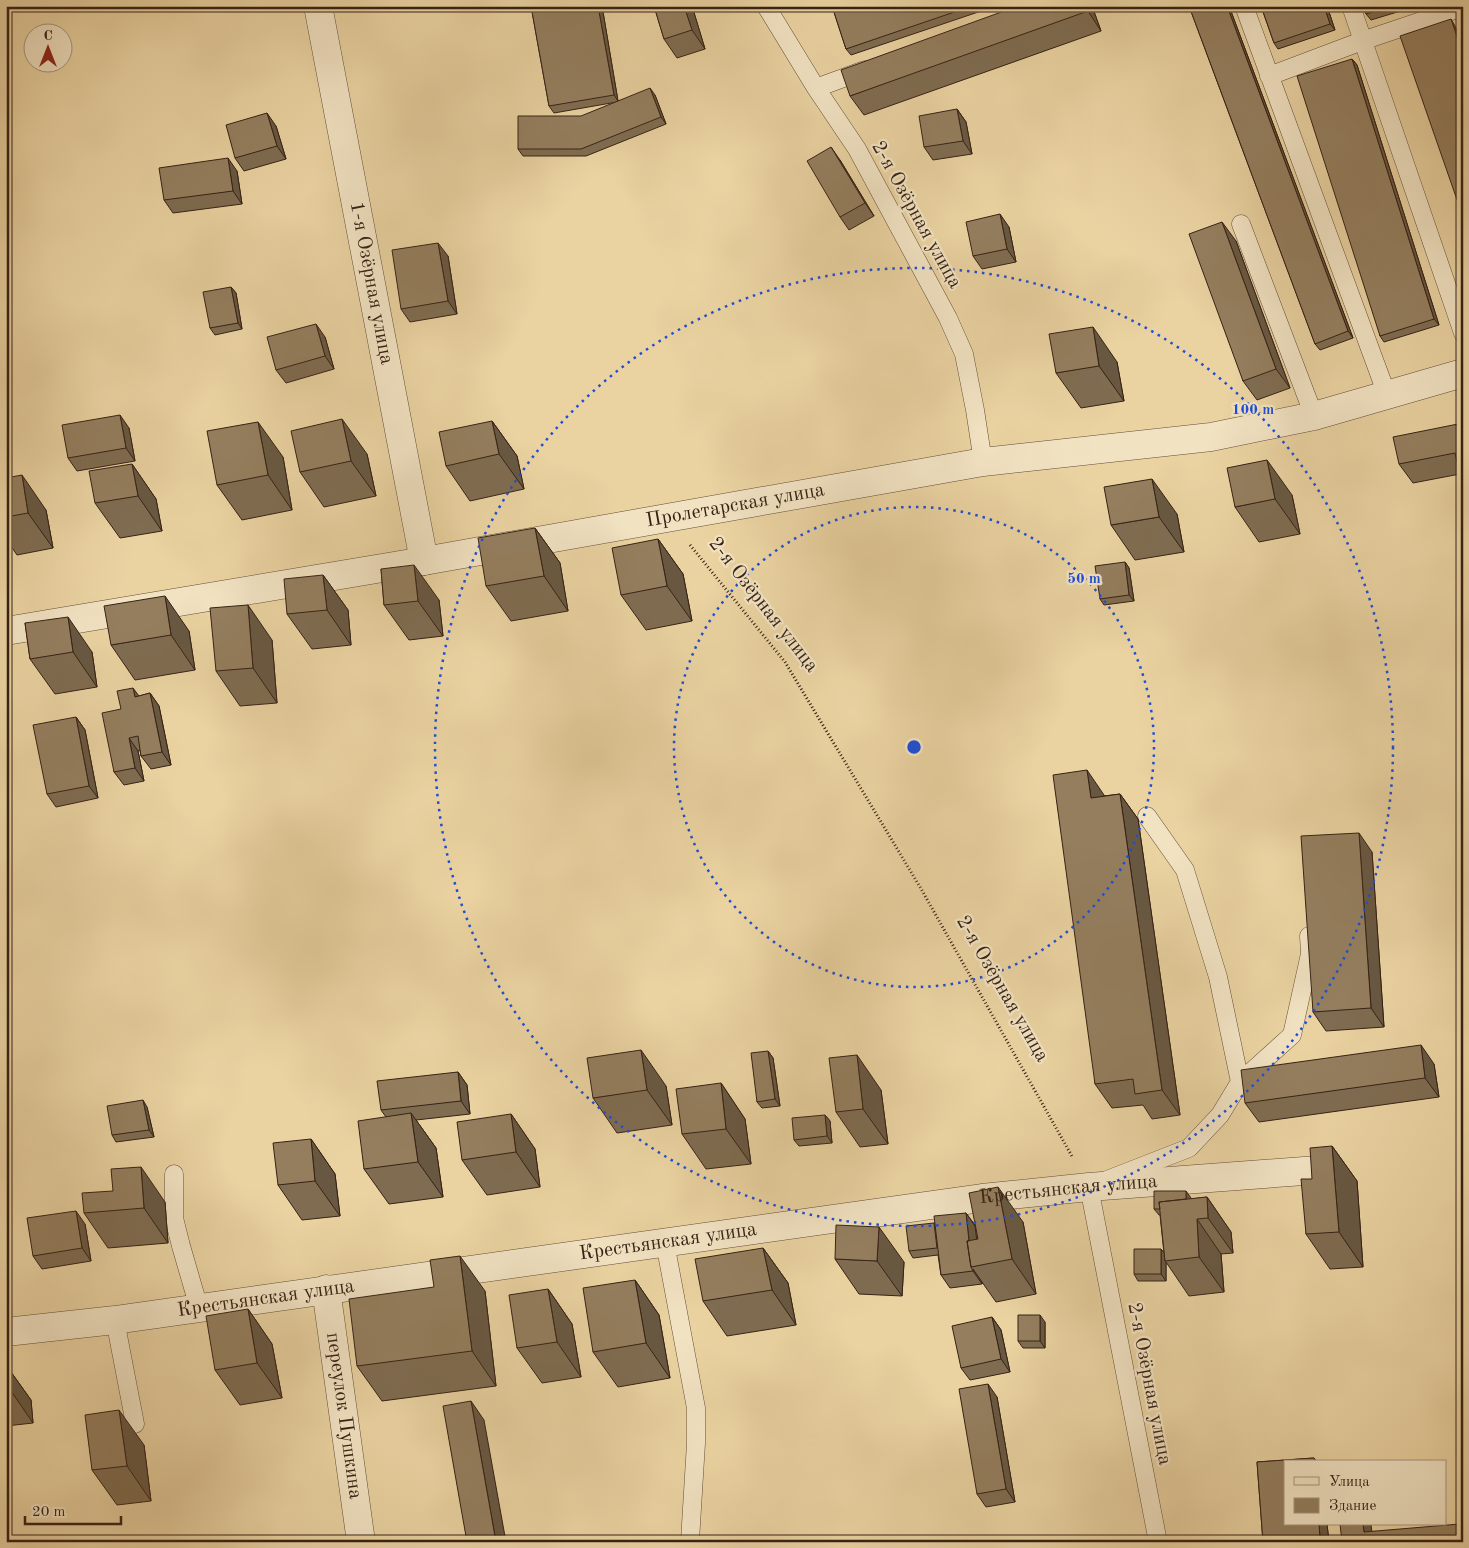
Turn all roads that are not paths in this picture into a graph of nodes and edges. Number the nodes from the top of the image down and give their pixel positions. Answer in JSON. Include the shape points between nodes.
{"nodes":[{"id":1,"x":318,"y":6,"type":"edge"},
{"id":2,"x":766,"y":6,"type":"edge"},
{"id":3,"x":1244,"y":6,"type":"edge"},
{"id":4,"x":1351,"y":6,"type":"edge"},
{"id":5,"x":1460,"y":11,"type":"edge"},
{"id":6,"x":1362,"y":41,"type":"junction"},
{"id":7,"x":880,"y":65,"type":"edge"},
{"id":8,"x":1269,"y":76,"type":"junction"},
{"id":9,"x":816,"y":88,"type":"junction"},
{"id":10,"x":1241,"y":224,"type":"dead end"},
{"id":11,"x":1463,"y":333,"type":"edge"},
{"id":12,"x":1463,"y":373,"type":"edge"},
{"id":13,"x":1387,"y":395,"type":"junction"},
{"id":14,"x":1314,"y":416,"type":"junction"},
{"id":15,"x":983,"y":462,"type":"junction"},
{"id":16,"x":424,"y":561,"type":"junction"},
{"id":17,"x":6,"y":631,"type":"edge"},
{"id":18,"x":1147,"y":816,"type":"dead end"},
{"id":19,"x":1307,"y":916,"type":"edge"},
{"id":20,"x":1268,"y":1078,"type":"edge"},
{"id":21,"x":1240,"y":1082,"type":"junction"},
{"id":22,"x":1332,"y":1169,"type":"edge"},
{"id":23,"x":174,"y":1174,"type":"dead end"},
{"id":24,"x":1089,"y":1187,"type":"junction"},
{"id":25,"x":665,"y":1243,"type":"junction"},
{"id":26,"x":326,"y":1290,"type":"junction"},
{"id":27,"x":199,"y":1308,"type":"junction"},
{"id":28,"x":115,"y":1320,"type":"junction"},
{"id":29,"x":6,"y":1332,"type":"edge"},
{"id":30,"x":135,"y":1424,"type":"dead end"},
{"id":31,"x":690,"y":1541,"type":"edge"},
{"id":32,"x":361,"y":1542,"type":"edge"},
{"id":33,"x":1158,"y":1542,"type":"edge"}],
"edges":[{"from":1,"to":16,"type":"street","name":"1-я Озёрная улица"},
{"from":2,"to":9,"type":"lane","name":"2-я Озёрная улица"},
{"from":3,"to":8,"type":"lane"},
{"from":4,"to":6,"type":"lane"},
{"from":5,"to":6,"type":"lane"},
{"from":6,"to":8,"type":"lane"},
{"from":6,"to":11,"type":"lane"},
{"from":7,"to":9,"type":"lane"},
{"from":8,"to":13,"type":"lane"},
{"from":9,"to":15,"type":"lane","name":"2-я Озёрная улица","via":[[857,149],[948,318],[964,354]]},
{"from":10,"to":14,"type":"lane"},
{"from":12,"to":13,"type":"street","name":"Пролетарская улица"},
{"from":13,"to":14,"type":"street","name":"Пролетарская улица"},
{"from":14,"to":15,"type":"street","name":"Пролетарская улица","via":[[1211,438]]},
{"from":15,"to":16,"type":"street","name":"Пролетарская улица"},
{"from":16,"to":17,"type":"street","name":"Пролетарская улица"},
{"from":18,"to":21,"type":"lane","via":[[1184,870],[1218,977]]},
{"from":19,"to":21,"type":"lane","via":[[1310,954],[1292,1036]]},
{"from":20,"to":21,"type":"lane"},
{"from":21,"to":24,"type":"lane","via":[[1220,1115],[1189,1148]]},
{"from":22,"to":24,"type":"street","name":"Крестьянская улица"},
{"from":23,"to":27,"type":"lane","via":[[174,1218]]},
{"from":24,"to":25,"type":"street","name":"Крестьянская улица","via":[[982,1198]]},
{"from":24,"to":33,"type":"lane","name":"2-я Озёрная улица"},
{"from":25,"to":26,"type":"street","name":"Крестьянская улица"},
{"from":25,"to":31,"type":"lane","via":[[696,1408]]},
{"from":26,"to":27,"type":"street","name":"Крестьянская улица"},
{"from":26,"to":32,"type":"street","name":"переулок Пушкина"},
{"from":27,"to":28,"type":"street","name":"Крестьянская улица"},
{"from":28,"to":29,"type":"street","name":"Крестьянская улица"},
{"from":28,"to":30,"type":"lane"}]}
